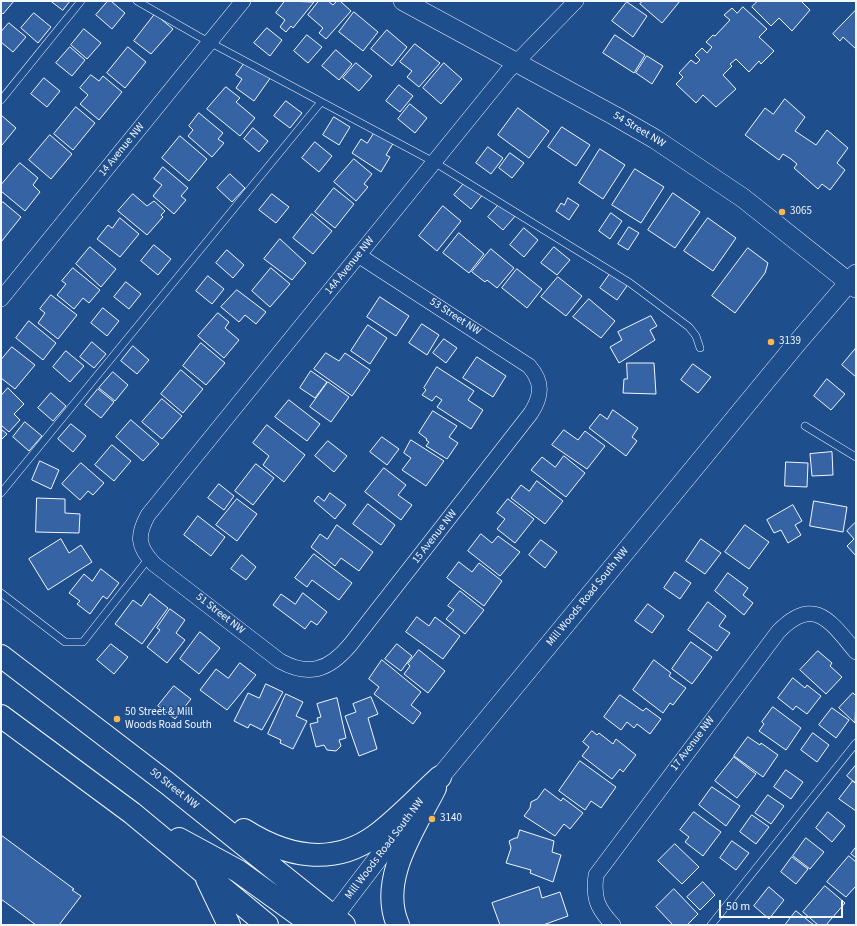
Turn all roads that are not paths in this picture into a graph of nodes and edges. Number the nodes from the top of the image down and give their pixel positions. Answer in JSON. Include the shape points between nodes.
{"nodes":[{"id":1,"x":81,"y":1,"type":"edge"},
{"id":2,"x":137,"y":1,"type":"edge"},
{"id":3,"x":243,"y":1,"type":"edge"},
{"id":4,"x":403,"y":1,"type":"edge"},
{"id":5,"x":576,"y":1,"type":"edge"},
{"id":6,"x":210,"y":42,"type":"junction"},
{"id":7,"x":517,"y":62,"type":"junction"},
{"id":8,"x":1,"y":100,"type":"edge"},
{"id":9,"x":321,"y":102,"type":"junction"},
{"id":10,"x":434,"y":162,"type":"junction"},
{"id":11,"x":358,"y":255,"type":"junction"},
{"id":12,"x":854,"y":281,"type":"edge"},
{"id":13,"x":1,"y":299,"type":"edge"},
{"id":14,"x":700,"y":348,"type":"dead end"},
{"id":15,"x":541,"y":388,"type":"joint"},
{"id":16,"x":805,"y":426,"type":"dead end"},
{"id":17,"x":856,"y":457,"type":"edge"},
{"id":18,"x":1,"y":493,"type":"edge"},
{"id":19,"x":140,"y":542,"type":"joint"},
{"id":20,"x":149,"y":558,"type":"junction"},
{"id":21,"x":1,"y":593,"type":"edge"},
{"id":22,"x":856,"y":652,"type":"edge"},
{"id":23,"x":1,"y":656,"type":"edge"},
{"id":24,"x":312,"y":670,"type":"joint"},
{"id":25,"x":1,"y":716,"type":"edge"},
{"id":26,"x":856,"y":742,"type":"edge"},
{"id":27,"x":440,"y":776,"type":"junction"},
{"id":28,"x":167,"y":783,"type":"junction"},
{"id":29,"x":132,"y":813,"type":"junction"},
{"id":30,"x":204,"y":872,"type":"junction"},
{"id":31,"x":335,"y":922,"type":"edge"},
{"id":32,"x":229,"y":925,"type":"edge"},
{"id":33,"x":267,"y":925,"type":"edge"},
{"id":34,"x":398,"y":925,"type":"edge"},
{"id":35,"x":613,"y":925,"type":"edge"},
{"id":36,"x":711,"y":925,"type":"edge"}],
"edges":[{"from":1,"to":8,"type":"lane"},
{"from":2,"to":6,"type":"lane"},
{"from":3,"to":6,"type":"street","name":"14 Avenue NW"},
{"from":4,"to":7,"type":"street","name":"54 Street NW"},
{"from":5,"to":7,"type":"street","name":"14A Avenue NW"},
{"from":6,"to":9,"type":"lane"},
{"from":6,"to":13,"type":"street","name":"14 Avenue NW"},
{"from":7,"to":10,"type":"street","name":"14A Avenue NW"},
{"from":7,"to":12,"type":"street","name":"54 Street NW","via":[[615,116],[697,166]]},
{"from":9,"to":10,"type":"lane"},
{"from":9,"to":18,"type":"lane"},
{"from":10,"to":11,"type":"street","name":"14A Avenue NW"},
{"from":10,"to":14,"type":"lane","via":[[630,283],[689,327],[696,336]]},
{"from":11,"to":15,"type":"street","name":"53 Street NW","via":[[529,366],[539,380]]},
{"from":11,"to":19,"type":"street","name":"14A Avenue NW","via":[[148,515],[140,532]]},
{"from":12,"to":27,"type":"street","name":"Mill Woods Road South NW","via":[[792,349]]},
{"from":15,"to":24,"type":"street","name":"15 Avenue NW","via":[[536,406],[531,413],[350,646],[330,664]]},
{"from":16,"to":17,"type":"lane"},
{"from":19,"to":20,"type":"street","name":"51 Street NW"},
{"from":20,"to":21,"type":"lane","via":[[83,642],[65,642]]},
{"from":20,"to":24,"type":"street","name":"51 Street NW","via":[[280,661],[301,670]]},
{"from":22,"to":35,"type":"street","name":"17 Avenue NW","via":[[828,620],[810,613],[795,618],[778,632],[596,875],[594,890],[597,904]]},
{"from":23,"to":28,"type":"main road","name":"50 Street NW"},
{"from":25,"to":29,"type":"main road"},
{"from":26,"to":36,"type":"lane"},
{"from":27,"to":28,"type":"main road","via":[[375,836],[347,851],[310,855],[286,851],[258,839]]},
{"from":27,"to":31,"type":"street","name":"Mill Woods Road South NW"},
{"from":27,"to":34,"type":"main road","via":[[394,878],[392,898]]},
{"from":28,"to":31,"type":"main road","name":"50 Street NW"},
{"from":29,"to":30,"type":"main road"},
{"from":29,"to":31,"type":"main road","via":[[238,871],[302,917]]},
{"from":30,"to":32,"type":"main road"},
{"from":30,"to":33,"type":"main road"}]}
